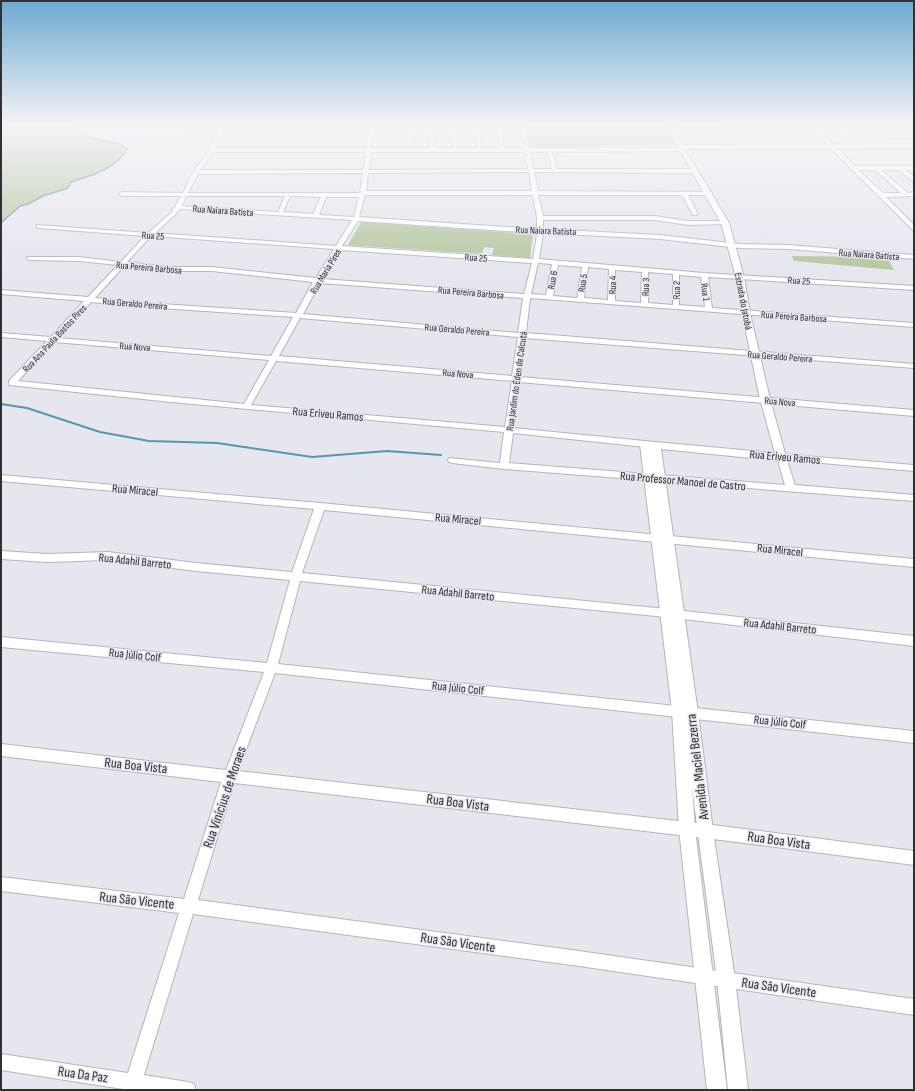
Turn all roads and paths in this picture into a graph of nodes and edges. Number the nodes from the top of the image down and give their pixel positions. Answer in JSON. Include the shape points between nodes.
{"nodes":[{"id":1,"x":195,"y":175,"type":"edge"},
{"id":2,"x":365,"y":175,"type":"edge"},
{"id":3,"x":532,"y":175,"type":"edge"},
{"id":4,"x":697,"y":175,"type":"edge"},
{"id":5,"x":861,"y":175,"type":"edge"},
{"id":6,"x":884,"y":175,"type":"edge"},
{"id":7,"x":536,"y":193,"type":"junction"},
{"id":8,"x":684,"y":193,"type":"junction"},
{"id":9,"x":709,"y":193,"type":"junction"},
{"id":10,"x":122,"y":194,"type":"dead end"},
{"id":11,"x":362,"y":194,"type":"junction"},
{"id":12,"x":906,"y":194,"type":"junction"},
{"id":13,"x":914,"y":194,"type":"edge"},
{"id":14,"x":185,"y":195,"type":"junction"},
{"id":15,"x":288,"y":195,"type":"junction"},
{"id":16,"x":324,"y":195,"type":"junction"},
{"id":17,"x":882,"y":195,"type":"junction"},
{"id":18,"x":178,"y":207,"type":"junction"},
{"id":19,"x":280,"y":214,"type":"junction"},
{"id":20,"x":695,"y":214,"type":"dead end"},
{"id":21,"x":315,"y":216,"type":"junction"},
{"id":22,"x":903,"y":216,"type":"junction"},
{"id":23,"x":914,"y":216,"type":"edge"},
{"id":24,"x":540,"y":218,"type":"junction"},
{"id":25,"x":356,"y":219,"type":"junction"},
{"id":26,"x":725,"y":223,"type":"junction"},
{"id":27,"x":39,"y":226,"type":"dead end"},
{"id":28,"x":914,"y":229,"type":"edge"},
{"id":29,"x":541,"y":231,"type":"junction"},
{"id":30,"x":150,"y":234,"type":"junction"},
{"id":31,"x":731,"y":245,"type":"junction"},
{"id":32,"x":338,"y":248,"type":"junction"},
{"id":33,"x":914,"y":257,"type":"edge"},
{"id":34,"x":29,"y":258,"type":"dead end"},
{"id":35,"x":537,"y":261,"type":"junction"},
{"id":36,"x":555,"y":263,"type":"junction"},
{"id":37,"x":122,"y":264,"type":"junction"},
{"id":38,"x":585,"y":265,"type":"junction"},
{"id":39,"x":612,"y":267,"type":"junction"},
{"id":40,"x":645,"y":269,"type":"junction"},
{"id":41,"x":676,"y":273,"type":"junction"},
{"id":42,"x":704,"y":275,"type":"junction"},
{"id":43,"x":740,"y":277,"type":"junction"},
{"id":44,"x":318,"y":280,"type":"junction"},
{"id":45,"x":914,"y":288,"type":"edge"},
{"id":46,"x":1,"y":292,"type":"edge"},
{"id":47,"x":528,"y":296,"type":"junction"},
{"id":48,"x":549,"y":298,"type":"junction"},
{"id":49,"x":90,"y":299,"type":"junction"},
{"id":50,"x":580,"y":300,"type":"junction"},
{"id":51,"x":612,"y":303,"type":"junction"},
{"id":52,"x":644,"y":305,"type":"junction"},
{"id":53,"x":676,"y":307,"type":"junction"},
{"id":54,"x":709,"y":310,"type":"junction"},
{"id":55,"x":746,"y":313,"type":"junction"},
{"id":56,"x":299,"y":316,"type":"junction"},
{"id":57,"x":914,"y":325,"type":"edge"},
{"id":58,"x":1,"y":335,"type":"edge"},
{"id":59,"x":523,"y":335,"type":"junction"},
{"id":60,"x":52,"y":340,"type":"junction"},
{"id":61,"x":755,"y":354,"type":"junction"},
{"id":62,"x":276,"y":358,"type":"junction"},
{"id":63,"x":914,"y":366,"type":"edge"},
{"id":64,"x":517,"y":378,"type":"junction"},
{"id":65,"x":12,"y":383,"type":"joint"},
{"id":66,"x":765,"y":399,"type":"junction"},
{"id":67,"x":246,"y":407,"type":"junction"},
{"id":68,"x":914,"y":413,"type":"edge"},
{"id":69,"x":508,"y":430,"type":"junction"},
{"id":70,"x":650,"y":444,"type":"junction"},
{"id":71,"x":781,"y":457,"type":"junction"},
{"id":72,"x":452,"y":460,"type":"dead end"},
{"id":73,"x":504,"y":466,"type":"junction"},
{"id":74,"x":914,"y":468,"type":"edge"},
{"id":75,"x":1,"y":478,"type":"edge"},
{"id":76,"x":654,"y":478,"type":"junction"},
{"id":77,"x":791,"y":489,"type":"junction"},
{"id":78,"x":914,"y":498,"type":"edge"},
{"id":79,"x":320,"y":506,"type":"junction"},
{"id":80,"x":662,"y":538,"type":"junction"},
{"id":81,"x":1,"y":555,"type":"edge"},
{"id":82,"x":914,"y":563,"type":"edge"},
{"id":83,"x":296,"y":577,"type":"junction"},
{"id":84,"x":672,"y":614,"type":"junction"},
{"id":85,"x":914,"y":641,"type":"edge"},
{"id":86,"x":1,"y":642,"type":"edge"},
{"id":87,"x":271,"y":668,"type":"junction"},
{"id":88,"x":685,"y":712,"type":"junction"},
{"id":89,"x":914,"y":737,"type":"edge"},
{"id":90,"x":1,"y":750,"type":"edge"},
{"id":91,"x":230,"y":775,"type":"junction"},
{"id":92,"x":687,"y":829,"type":"junction"},
{"id":93,"x":705,"y":831,"type":"junction"},
{"id":94,"x":914,"y":858,"type":"edge"},
{"id":95,"x":1,"y":884,"type":"edge"},
{"id":96,"x":189,"y":906,"type":"junction"},
{"id":97,"x":704,"y":976,"type":"junction"},
{"id":98,"x":726,"y":979,"type":"junction"},
{"id":99,"x":914,"y":1007,"type":"edge"},
{"id":100,"x":1,"y":1062,"type":"edge"},
{"id":101,"x":133,"y":1086,"type":"edge"},
{"id":102,"x":188,"y":1090,"type":"edge"},
{"id":103,"x":717,"y":1090,"type":"edge"},
{"id":104,"x":738,"y":1090,"type":"edge"}],
"edges":[{"from":1,"to":14,"type":"street","name":"Rua Ana Paula Bastos Pires"},
{"from":2,"to":11,"type":"street","name":"Rua Maria Pires"},
{"from":3,"to":7,"type":"street","name":"Rua Jardim do Éden de Calcutá"},
{"from":4,"to":9,"type":"street","name":"Estrada do Jatobá"},
{"from":5,"to":17,"type":"street"},
{"from":6,"to":12,"type":"street"},
{"from":7,"to":8,"type":"street"},
{"from":7,"to":11,"type":"street"},
{"from":7,"to":24,"type":"street","name":"Rua Jardim do Éden de Calcutá"},
{"from":8,"to":9,"type":"street"},
{"from":8,"to":20,"type":"street"},
{"from":9,"to":26,"type":"street","name":"Estrada do Jatobá"},
{"from":10,"to":14,"type":"street"},
{"from":11,"to":16,"type":"street"},
{"from":11,"to":25,"type":"street","name":"Rua Maria Pires"},
{"from":12,"to":13,"type":"street"},
{"from":12,"to":17,"type":"street"},
{"from":14,"to":15,"type":"street"},
{"from":14,"to":18,"type":"street","name":"Rua Ana Paula Bastos Pires"},
{"from":15,"to":16,"type":"street"},
{"from":15,"to":19,"type":"street"},
{"from":16,"to":21,"type":"street"},
{"from":17,"to":22,"type":"street"},
{"from":18,"to":19,"type":"street","name":"Rua Naiara Batista"},
{"from":18,"to":30,"type":"street","name":"Rua Ana Paula Bastos Pires"},
{"from":19,"to":21,"type":"street","name":"Rua Naiara Batista"},
{"from":21,"to":25,"type":"street","name":"Rua Naiara Batista"},
{"from":22,"to":23,"type":"street"},
{"from":22,"to":28,"type":"street"},
{"from":24,"to":26,"type":"street","via":[[655,218],[688,223]]},
{"from":24,"to":29,"type":"street","name":"Rua Jardim do Éden de Calcutá"},
{"from":25,"to":29,"type":"street","name":"Rua Naiara Batista"},
{"from":25,"to":32,"type":"street","name":"Rua Maria Pires"},
{"from":26,"to":31,"type":"street","name":"Estrada do Jatobá"},
{"from":27,"to":30,"type":"street","name":"Rua 25"},
{"from":29,"to":31,"type":"street","name":"Rua Naiara Batista","via":[[660,237]]},
{"from":29,"to":35,"type":"street","name":"Rua Jardim do Éden de Calcutá"},
{"from":30,"to":32,"type":"street","name":"Rua 25"},
{"from":30,"to":37,"type":"street","name":"Rua Ana Paula Bastos Pires"},
{"from":31,"to":33,"type":"street","name":"Rua Naiara Batista"},
{"from":31,"to":43,"type":"street","name":"Estrada do Jatobá"},
{"from":32,"to":35,"type":"street","name":"Rua 25"},
{"from":32,"to":44,"type":"street","name":"Rua Maria Pires"},
{"from":34,"to":37,"type":"street","name":"Rua Pereira Barbosa","via":[[79,259]]},
{"from":35,"to":36,"type":"street","name":"Rua 25"},
{"from":35,"to":47,"type":"street","name":"Rua Jardim do Éden de Calcutá","via":[[529,282]]},
{"from":36,"to":38,"type":"street","name":"Rua 25"},
{"from":36,"to":48,"type":"street","name":"Rua 6"},
{"from":37,"to":44,"type":"street","name":"Rua Pereira Barbosa","via":[[169,269],[212,269]]},
{"from":37,"to":49,"type":"street","name":"Rua Ana Paula Bastos Pires"},
{"from":38,"to":39,"type":"street","name":"Rua 25"},
{"from":38,"to":50,"type":"street","name":"Rua 5"},
{"from":39,"to":40,"type":"street","name":"Rua 25"},
{"from":39,"to":51,"type":"street","name":"Rua 4"},
{"from":40,"to":41,"type":"street","name":"Rua 25"},
{"from":40,"to":52,"type":"street","name":"Rua 3"},
{"from":41,"to":42,"type":"street","name":"Rua 25"},
{"from":41,"to":53,"type":"street","name":"Rua 2"},
{"from":42,"to":43,"type":"street","name":"Rua 25"},
{"from":42,"to":54,"type":"street","name":"Rua 1"},
{"from":43,"to":45,"type":"street","name":"Rua 25"},
{"from":43,"to":55,"type":"street","name":"Estrada do Jatobá"},
{"from":44,"to":47,"type":"street","name":"Rua Pereira Barbosa"},
{"from":44,"to":56,"type":"street","name":"Rua Maria Pires"},
{"from":46,"to":49,"type":"street","name":"Rua Geraldo Pereira"},
{"from":47,"to":48,"type":"street","name":"Rua Pereira Barbosa"},
{"from":47,"to":59,"type":"street","name":"Rua Jardim do Éden de Calcutá"},
{"from":48,"to":50,"type":"street","name":"Rua Pereira Barbosa"},
{"from":49,"to":56,"type":"street","name":"Rua Geraldo Pereira","via":[[146,306]]},
{"from":49,"to":60,"type":"street","name":"Rua Ana Paula Bastos Pires"},
{"from":50,"to":51,"type":"street","name":"Rua Pereira Barbosa"},
{"from":51,"to":52,"type":"street","name":"Rua Pereira Barbosa"},
{"from":52,"to":53,"type":"street","name":"Rua Pereira Barbosa"},
{"from":53,"to":54,"type":"street","name":"Rua Pereira Barbosa"},
{"from":54,"to":55,"type":"street","name":"Rua Pereira Barbosa"},
{"from":55,"to":57,"type":"street","name":"Rua Pereira Barbosa"},
{"from":55,"to":61,"type":"street","name":"Estrada do Jatobá"},
{"from":56,"to":59,"type":"street","name":"Rua Geraldo Pereira"},
{"from":56,"to":62,"type":"street","name":"Rua Maria Pires"},
{"from":58,"to":60,"type":"street","name":"Rua Nova"},
{"from":59,"to":61,"type":"street","name":"Rua Geraldo Pereira"},
{"from":59,"to":64,"type":"street","name":"Rua Jardim do Éden de Calcutá"},
{"from":60,"to":62,"type":"street","name":"Rua Nova"},
{"from":60,"to":65,"type":"street","name":"Rua Ana Paula Bastos Pires"},
{"from":61,"to":63,"type":"street","name":"Rua Geraldo Pereira"},
{"from":61,"to":66,"type":"street","name":"Estrada do Jatobá"},
{"from":62,"to":64,"type":"street","name":"Rua Nova"},
{"from":62,"to":67,"type":"street","name":"Rua Maria Pires"},
{"from":64,"to":66,"type":"street","name":"Rua Nova"},
{"from":64,"to":69,"type":"street","name":"Rua Jardim do Éden de Calcutá"},
{"from":65,"to":67,"type":"street","name":"Rua Eriveu Ramos"},
{"from":66,"to":68,"type":"street","name":"Rua Nova"},
{"from":66,"to":71,"type":"street","name":"Estrada do Jatobá"},
{"from":67,"to":69,"type":"street","name":"Rua Eriveu Ramos"},
{"from":69,"to":70,"type":"street","name":"Rua Eriveu Ramos"},
{"from":69,"to":73,"type":"street","name":"Rua Jardim do Éden de Calcutá"},
{"from":70,"to":71,"type":"street","name":"Rua Eriveu Ramos"},
{"from":70,"to":76,"type":"street","name":"Avenida Maciel Bezerra"},
{"from":71,"to":74,"type":"street","name":"Rua Eriveu Ramos"},
{"from":71,"to":77,"type":"street","name":"Estrada do Jatobá"},
{"from":72,"to":73,"type":"street","name":"Rua Professor Manoel de Castro"},
{"from":73,"to":76,"type":"street","name":"Rua Professor Manoel de Castro"},
{"from":75,"to":79,"type":"street","name":"Rua Miracel"},
{"from":76,"to":77,"type":"street","name":"Rua Professor Manoel de Castro"},
{"from":76,"to":80,"type":"street","name":"Avenida Maciel Bezerra"},
{"from":77,"to":78,"type":"street","name":"Rua Professor Manoel de Castro"},
{"from":79,"to":80,"type":"street","name":"Rua Miracel"},
{"from":79,"to":83,"type":"street","name":"Rua Vinícius de Moraes"},
{"from":80,"to":82,"type":"street","name":"Rua Miracel"},
{"from":80,"to":84,"type":"street","name":"Avenida Maciel Bezerra"},
{"from":81,"to":83,"type":"street","name":"Rua Adahil Barreto","via":[[47,558],[108,556]]},
{"from":83,"to":84,"type":"street","name":"Rua Adahil Barreto"},
{"from":83,"to":87,"type":"street","name":"Rua Vinícius de Moraes"},
{"from":84,"to":85,"type":"street","name":"Rua Adahil Barreto"},
{"from":84,"to":88,"type":"street","name":"Avenida Maciel Bezerra"},
{"from":86,"to":87,"type":"street","name":"Rua Júlio Colf"},
{"from":87,"to":88,"type":"street","name":"Rua Júlio Colf"},
{"from":87,"to":91,"type":"street","name":"Rua Vinícius de Moraes"},
{"from":88,"to":89,"type":"street","name":"Rua Júlio Colf"},
{"from":88,"to":92,"type":"street","name":"Avenida Maciel Bezerra"},
{"from":88,"to":93,"type":"street","name":"Avenida Maciel Bezerra"},
{"from":90,"to":91,"type":"street","name":"Rua Boa Vista"},
{"from":91,"to":92,"type":"street","name":"Rua Boa Vista"},
{"from":91,"to":96,"type":"street","name":"Rua Vinícius de Moraes"},
{"from":92,"to":93,"type":"street","name":"Rua Boa Vista"},
{"from":92,"to":97,"type":"street","name":"Avenida Maciel Bezerra"},
{"from":93,"to":94,"type":"street","name":"Rua Boa Vista"},
{"from":93,"to":98,"type":"street","name":"Avenida Maciel Bezerra"},
{"from":95,"to":96,"type":"street","name":"Rua São Vicente"},
{"from":96,"to":97,"type":"street","name":"Rua São Vicente"},
{"from":96,"to":101,"type":"street","name":"Rua Vinícius de Moraes"},
{"from":97,"to":98,"type":"street","name":"Rua São Vicente"},
{"from":97,"to":103,"type":"street","name":"Avenida Maciel Bezerra"},
{"from":98,"to":99,"type":"street","name":"Rua São Vicente"},
{"from":98,"to":104,"type":"street","name":"Avenida Maciel Bezerra"},
{"from":100,"to":101,"type":"street","name":"Rua Da Paz"},
{"from":101,"to":102,"type":"street","name":"Rua Da Paz"}]}
